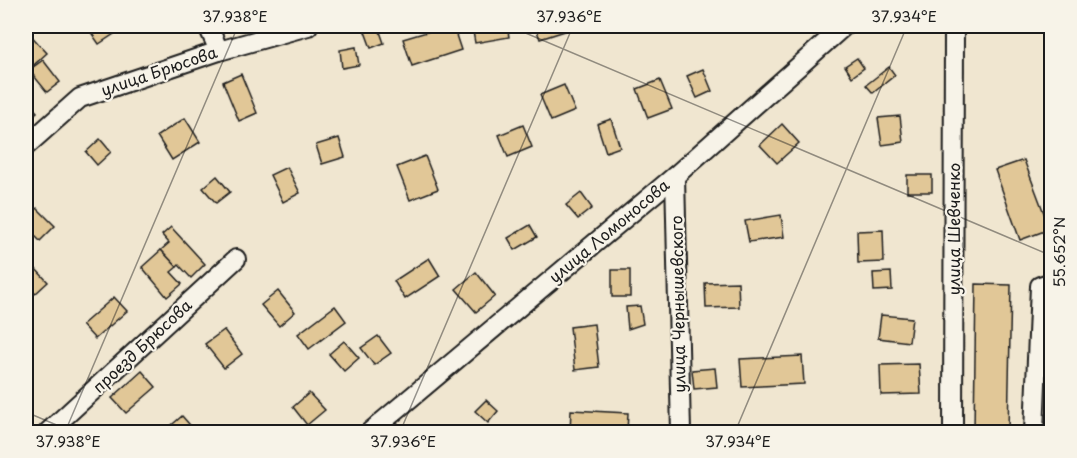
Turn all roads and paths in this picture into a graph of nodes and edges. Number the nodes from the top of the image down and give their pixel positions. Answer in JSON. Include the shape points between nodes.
{"nodes":[{"id":1,"x":208,"y":26,"type":"edge"},
{"id":2,"x":308,"y":26,"type":"edge"},
{"id":3,"x":844,"y":26,"type":"edge"},
{"id":4,"x":954,"y":26,"type":"edge"},
{"id":5,"x":219,"y":51,"type":"junction"},
{"id":6,"x":26,"y":146,"type":"edge"},
{"id":7,"x":675,"y":176,"type":"junction"},
{"id":8,"x":236,"y":259,"type":"dead end"},
{"id":9,"x":1052,"y":282,"type":"edge"},
{"id":10,"x":48,"y":432,"type":"edge"},
{"id":11,"x":370,"y":432,"type":"edge"},
{"id":12,"x":681,"y":432,"type":"edge"},
{"id":13,"x":953,"y":432,"type":"edge"},
{"id":14,"x":1034,"y":432,"type":"edge"}],
"edges":[{"from":1,"to":5,"type":"street"},
{"from":2,"to":5,"type":"street","name":"улица Брюсова"},
{"from":3,"to":7,"type":"street","name":"улица Ломоносова"},
{"from":4,"to":13,"type":"street","name":"улица Шевченко"},
{"from":5,"to":6,"type":"street","name":"улица Брюсова","via":[[80,98]]},
{"from":7,"to":11,"type":"street","name":"улица Ломоносова"},
{"from":7,"to":12,"type":"street","name":"улица Чернышевского"},
{"from":8,"to":10,"type":"street","name":"проезд Брюсова"},
{"from":9,"to":14,"type":"street","via":[[1040,286]]}]}
